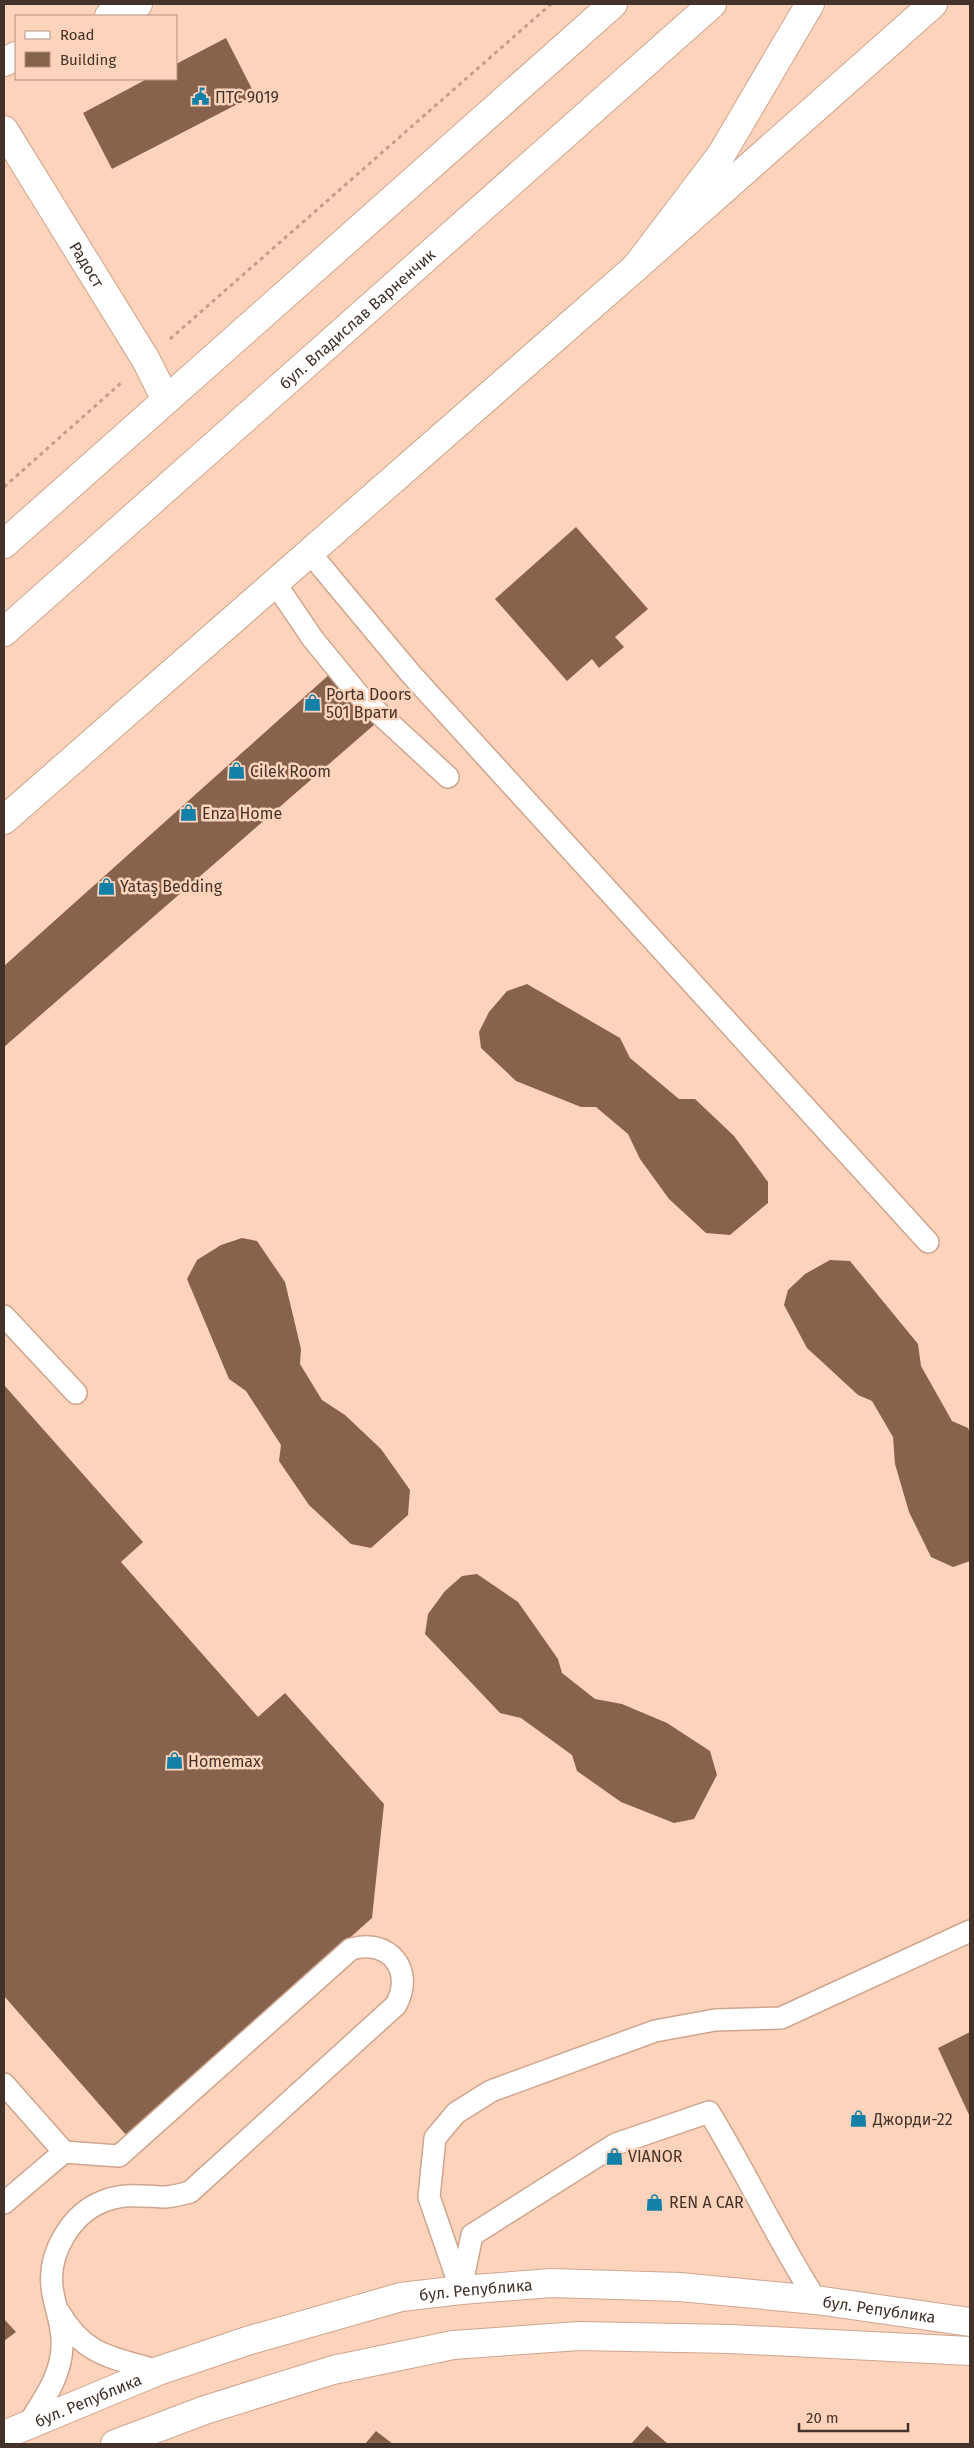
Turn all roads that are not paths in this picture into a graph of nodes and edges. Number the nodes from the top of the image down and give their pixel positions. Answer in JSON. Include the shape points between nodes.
{"nodes":[{"id":1,"x":138,"y":4,"type":"edge"},
{"id":2,"x":613,"y":4,"type":"edge"},
{"id":3,"x":712,"y":4,"type":"edge"},
{"id":4,"x":810,"y":4,"type":"edge"},
{"id":5,"x":933,"y":4,"type":"edge"},
{"id":6,"x":111,"y":15,"type":"edge"},
{"id":7,"x":4,"y":130,"type":"edge"},
{"id":8,"x":636,"y":268,"type":"junction"},
{"id":9,"x":166,"y":400,"type":"junction"},
{"id":10,"x":4,"y":544,"type":"edge"},
{"id":11,"x":310,"y":552,"type":"junction"},
{"id":12,"x":275,"y":583,"type":"junction"},
{"id":13,"x":4,"y":632,"type":"edge"},
{"id":14,"x":448,"y":777,"type":"dead end"},
{"id":15,"x":4,"y":820,"type":"edge"},
{"id":16,"x":928,"y":1242,"type":"dead end"},
{"id":17,"x":4,"y":1316,"type":"edge"},
{"id":18,"x":76,"y":1393,"type":"dead end"},
{"id":19,"x":970,"y":1931,"type":"edge"},
{"id":20,"x":4,"y":2084,"type":"edge"},
{"id":21,"x":64,"y":2152,"type":"junction"},
{"id":22,"x":4,"y":2203,"type":"edge"},
{"id":23,"x":51,"y":2285,"type":"junction"},
{"id":24,"x":461,"y":2290,"type":"junction"},
{"id":25,"x":816,"y":2300,"type":"junction"},
{"id":26,"x":970,"y":2322,"type":"edge"},
{"id":27,"x":970,"y":2352,"type":"edge"},
{"id":28,"x":158,"y":2371,"type":"junction"},
{"id":29,"x":29,"y":2423,"type":"junction"},
{"id":30,"x":4,"y":2435,"type":"edge"},
{"id":31,"x":115,"y":2444,"type":"edge"}],
"edges":[{"from":1,"to":6,"type":"street"},
{"from":2,"to":9,"type":"street"},
{"from":3,"to":13,"type":"street","name":"бул. Владислав Варненчик"},
{"from":4,"to":8,"type":"street","via":[[721,155]]},
{"from":5,"to":8,"type":"street"},
{"from":7,"to":9,"type":"street","name":"Радост","via":[[146,360]]},
{"from":8,"to":11,"type":"street"},
{"from":9,"to":10,"type":"street"},
{"from":11,"to":12,"type":"street"},
{"from":11,"to":16,"type":"lane","via":[[410,673]]},
{"from":12,"to":14,"type":"lane","via":[[313,639],[358,694]]},
{"from":12,"to":15,"type":"street"},
{"from":17,"to":18,"type":"lane"},
{"from":19,"to":24,"type":"lane","via":[[781,2018],[715,2020],[655,2031],[491,2091],[456,2114],[435,2138],[429,2197]]},
{"from":20,"to":21,"type":"lane"},
{"from":21,"to":22,"type":"lane"},
{"from":21,"to":23,"type":"lane","via":[[119,2156],[351,1949],[377,1948],[396,1960],[404,1988],[390,2012],[190,2192],[165,2197],[122,2195],[102,2202],[78,2217],[60,2242]]},
{"from":23,"to":28,"type":"lane","via":[[57,2308],[65,2322],[86,2346],[107,2357]]},
{"from":23,"to":29,"type":"lane","via":[[62,2346],[57,2375]]},
{"from":24,"to":25,"type":"street","name":"бул. Република","via":[[551,2283],[680,2287]]},
{"from":24,"to":25,"type":"lane","via":[[472,2235],[616,2144],[709,2112],[784,2251]]},
{"from":24,"to":28,"type":"street","name":"бул. Република","via":[[401,2297],[247,2340]]},
{"from":25,"to":26,"type":"street","name":"бул. Република"},
{"from":27,"to":31,"type":"street","name":"бул. Република","via":[[730,2339],[579,2336],[453,2345],[333,2370],[205,2410]]},
{"from":28,"to":29,"type":"street","name":"бул. Република"},
{"from":29,"to":30,"type":"street","name":"бул. Република"}]}
